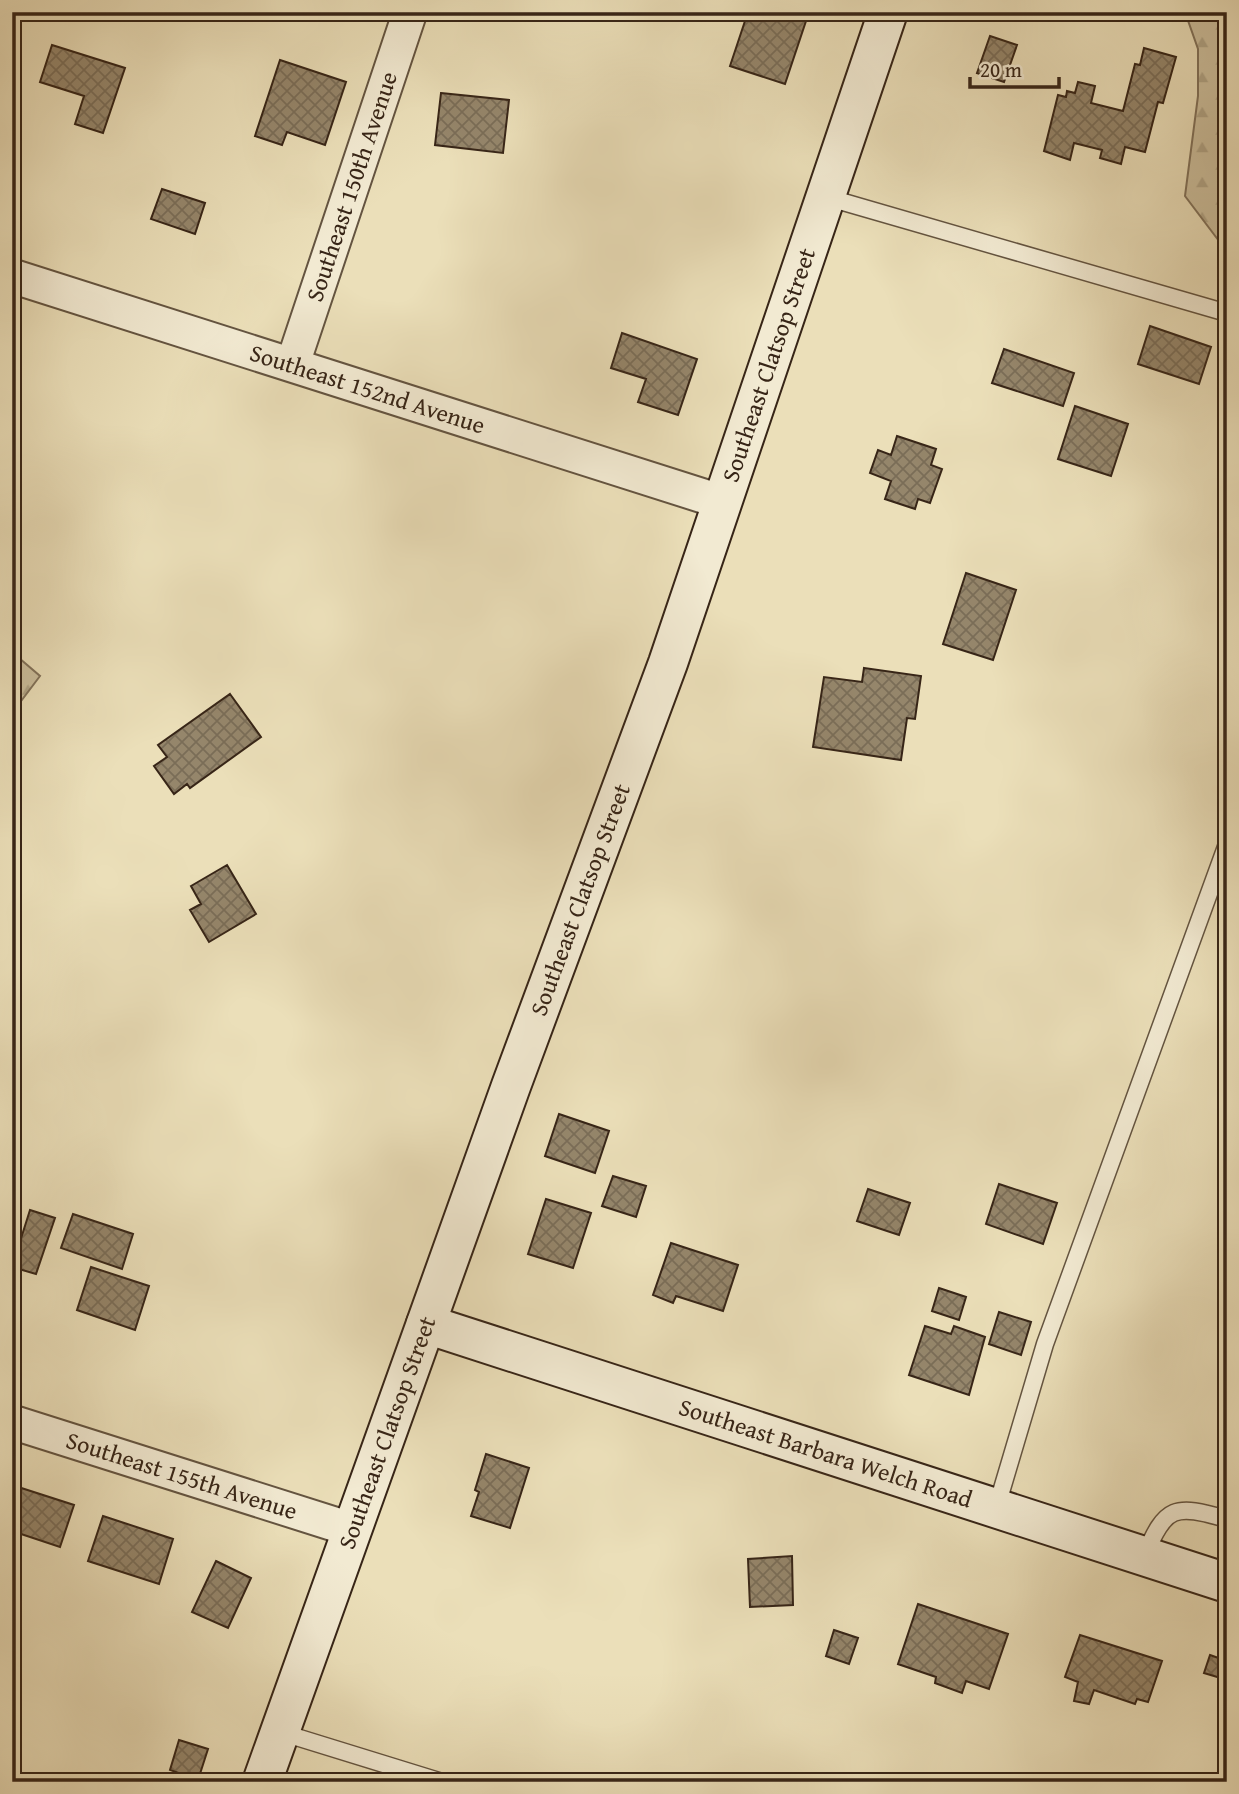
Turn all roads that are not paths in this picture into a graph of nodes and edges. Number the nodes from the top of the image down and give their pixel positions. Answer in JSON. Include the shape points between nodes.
{"nodes":[{"id":1,"x":410,"y":12,"type":"edge"},
{"id":2,"x":888,"y":12,"type":"edge"},
{"id":3,"x":826,"y":197,"type":"junction"},
{"id":4,"x":12,"y":276,"type":"edge"},
{"id":5,"x":1227,"y":313,"type":"edge"},
{"id":6,"x":293,"y":363,"type":"junction"},
{"id":7,"x":722,"y":502,"type":"junction"},
{"id":8,"x":1227,"y":844,"type":"edge"},
{"id":9,"x":426,"y":1324,"type":"junction"},
{"id":10,"x":12,"y":1422,"type":"edge"},
{"id":11,"x":996,"y":1509,"type":"junction"},
{"id":12,"x":1227,"y":1519,"type":"edge"},
{"id":13,"x":352,"y":1530,"type":"junction"},
{"id":14,"x":1144,"y":1557,"type":"junction"},
{"id":15,"x":1227,"y":1583,"type":"edge"},
{"id":16,"x":280,"y":1732,"type":"junction"},
{"id":17,"x":262,"y":1782,"type":"edge"},
{"id":18,"x":442,"y":1782,"type":"edge"}],
"edges":[{"from":1,"to":6,"type":"street","name":"Southeast 150th Avenue"},
{"from":2,"to":3,"type":"street","name":"Southeast Clatsop Street"},
{"from":3,"to":5,"type":"lane"},
{"from":3,"to":7,"type":"street","name":"Southeast Clatsop Street"},
{"from":4,"to":6,"type":"street","name":"Southeast 152nd Avenue"},
{"from":6,"to":7,"type":"street","name":"Southeast 152nd Avenue"},
{"from":7,"to":9,"type":"street","name":"Southeast Clatsop Street"},
{"from":8,"to":11,"type":"lane","via":[[1045,1344]]},
{"from":9,"to":11,"type":"street","name":"Southeast Barbara Welch Road"},
{"from":9,"to":13,"type":"street","name":"Southeast Clatsop Street"},
{"from":10,"to":13,"type":"street","name":"Southeast 155th Avenue"},
{"from":11,"to":14,"type":"street","name":"Southeast Barbara Welch Road"},
{"from":12,"to":14,"type":"lane","via":[[1189,1508],[1172,1514],[1158,1523]]},
{"from":13,"to":16,"type":"street","name":"Southeast Clatsop Street"},
{"from":14,"to":15,"type":"street","name":"Southeast Barbara Welch Road"},
{"from":16,"to":17,"type":"street","name":"Southeast Clatsop Street"},
{"from":16,"to":18,"type":"lane"}]}
